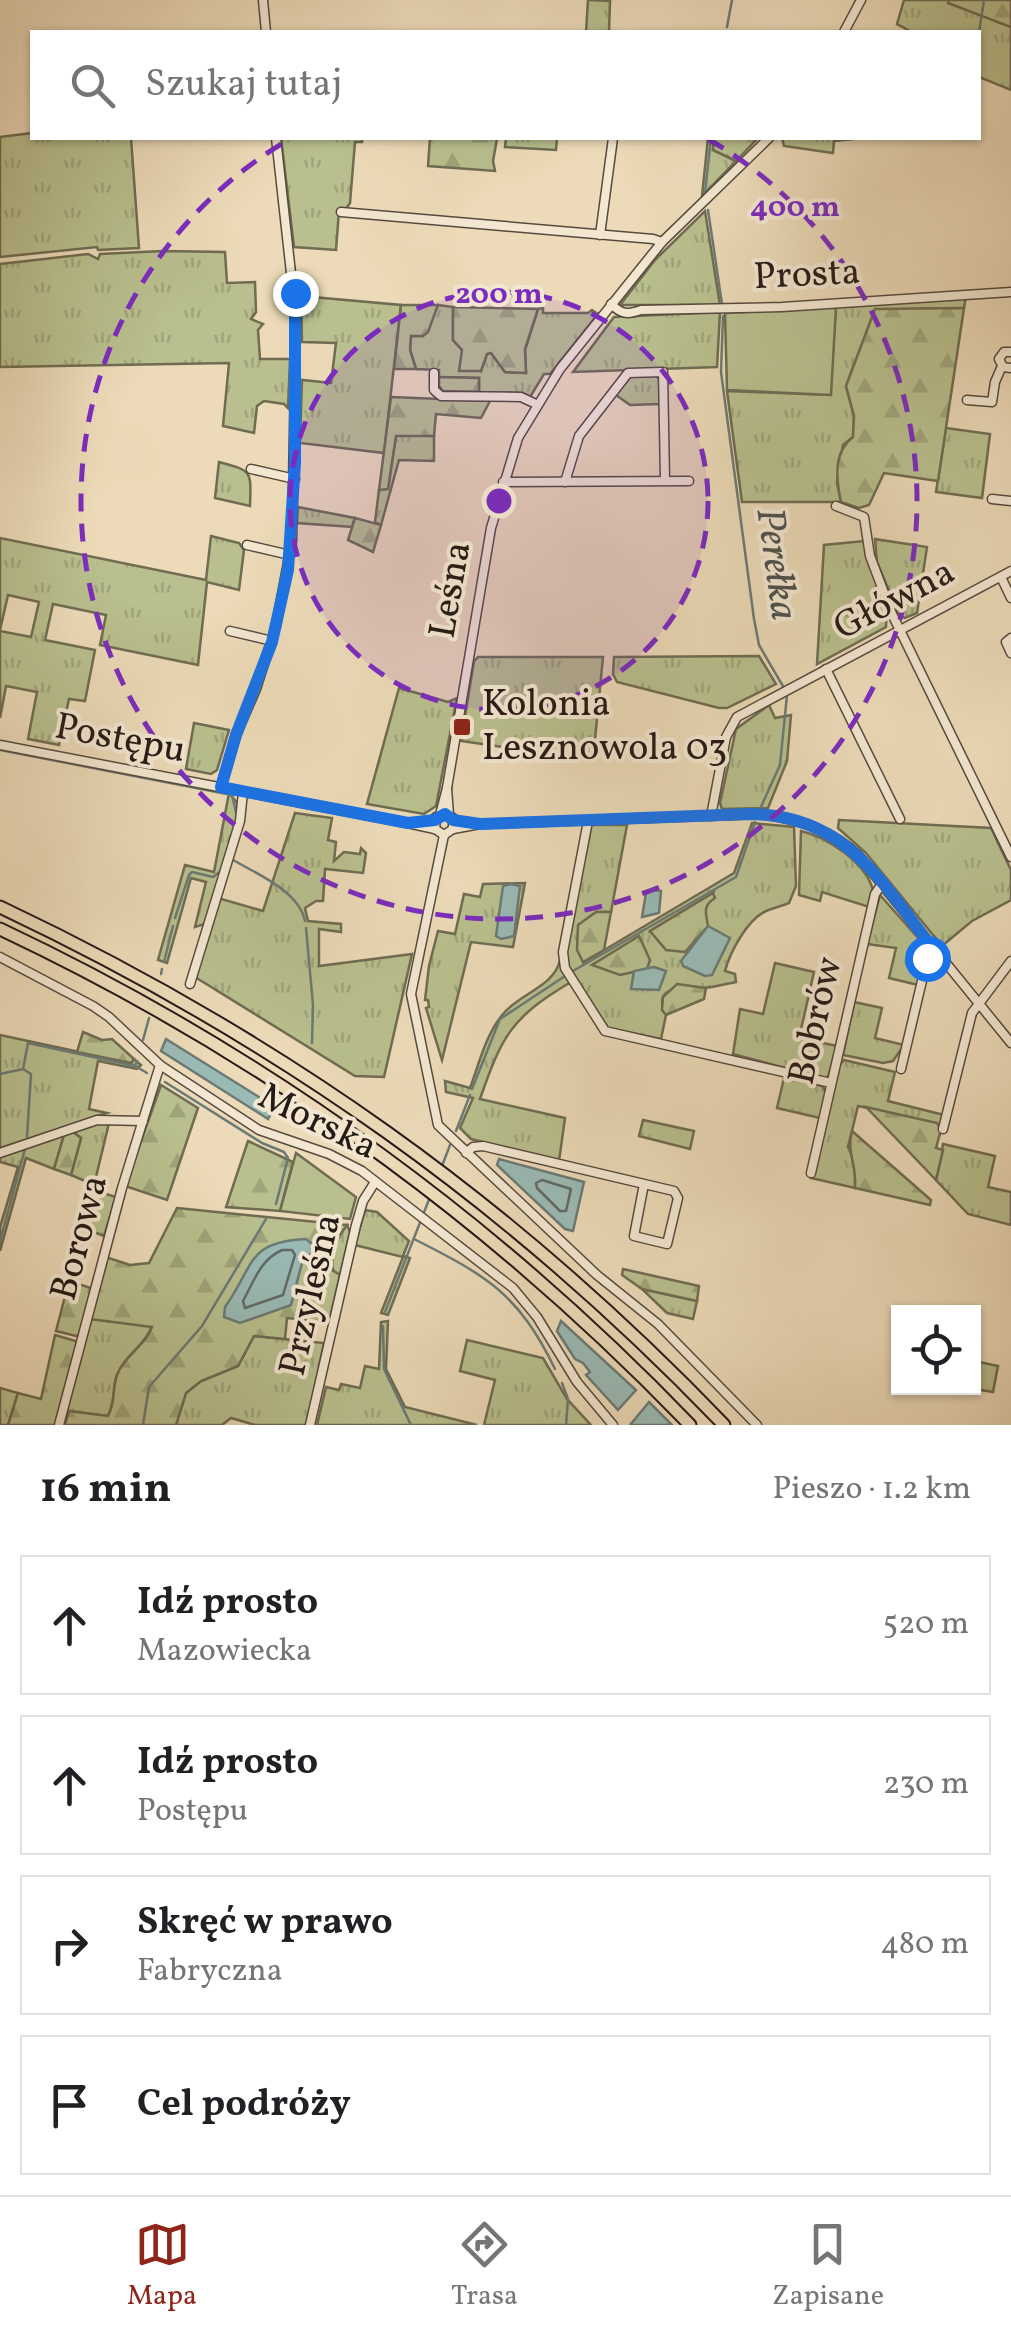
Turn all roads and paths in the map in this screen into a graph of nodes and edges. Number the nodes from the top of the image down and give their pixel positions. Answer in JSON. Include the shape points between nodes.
{"nodes":[{"id":1,"x":263,"y":0,"type":"edge"},
{"id":2,"x":861,"y":0,"type":"edge"},
{"id":3,"x":266,"y":30,"type":"edge"},
{"id":4,"x":845,"y":30,"type":"edge"},
{"id":5,"x":276,"y":140,"type":"edge"},
{"id":6,"x":613,"y":140,"type":"edge"},
{"id":7,"x":767,"y":140,"type":"edge"},
{"id":8,"x":341,"y":212,"type":"dead end"},
{"id":9,"x":600,"y":234,"type":"junction"},
{"id":10,"x":662,"y":242,"type":"junction"},
{"id":11,"x":1011,"y":292,"type":"edge"},
{"id":12,"x":611,"y":304,"type":"junction"},
{"id":13,"x":1011,"y":352,"type":"edge"},
{"id":14,"x":1006,"y":367,"type":"edge"},
{"id":15,"x":434,"y":373,"type":"dead end"},
{"id":16,"x":967,"y":400,"type":"dead end"},
{"id":17,"x":536,"y":404,"type":"junction"},
{"id":18,"x":251,"y":470,"type":"dead end"},
{"id":19,"x":295,"y":479,"type":"junction"},
{"id":20,"x":665,"y":480,"type":"junction"},
{"id":21,"x":689,"y":481,"type":"dead end"},
{"id":22,"x":502,"y":482,"type":"junction"},
{"id":23,"x":565,"y":482,"type":"junction"},
{"id":24,"x":992,"y":499,"type":"dead end"},
{"id":25,"x":1011,"y":501,"type":"edge"},
{"id":26,"x":836,"y":506,"type":"dead end"},
{"id":27,"x":247,"y":545,"type":"dead end"},
{"id":28,"x":290,"y":555,"type":"junction"},
{"id":29,"x":1011,"y":571,"type":"edge"},
{"id":30,"x":1001,"y":577,"type":"junction"},
{"id":31,"x":1011,"y":598,"type":"edge"},
{"id":32,"x":230,"y":631,"type":"dead end"},
{"id":33,"x":900,"y":631,"type":"junction"},
{"id":34,"x":1011,"y":638,"type":"edge"},
{"id":35,"x":272,"y":642,"type":"junction"},
{"id":36,"x":1011,"y":653,"type":"edge"},
{"id":37,"x":826,"y":668,"type":"junction"},
{"id":38,"x":0,"y":745,"type":"edge"},
{"id":39,"x":221,"y":787,"type":"junction"},
{"id":40,"x":243,"y":792,"type":"junction"},
{"id":41,"x":711,"y":816,"type":"junction"},
{"id":42,"x":900,"y":819,"type":"dead end"},
{"id":43,"x":588,"y":820,"type":"junction"},
{"id":44,"x":443,"y":824,"type":"junction"},
{"id":45,"x":1011,"y":857,"type":"edge"},
{"id":46,"x":882,"y":884,"type":"junction"},
{"id":47,"x":0,"y":908,"type":"edge"},
{"id":48,"x":0,"y":928,"type":"edge"},
{"id":49,"x":934,"y":950,"type":"junction"},
{"id":50,"x":0,"y":957,"type":"edge"},
{"id":51,"x":1011,"y":961,"type":"edge"},
{"id":52,"x":190,"y":984,"type":"dead end"},
{"id":53,"x":978,"y":1002,"type":"junction"},
{"id":54,"x":1011,"y":1043,"type":"edge"},
{"id":55,"x":160,"y":1065,"type":"junction"},
{"id":56,"x":901,"y":1069,"type":"dead end"},
{"id":57,"x":831,"y":1084,"type":"junction"},
{"id":58,"x":143,"y":1122,"type":"junction"},
{"id":59,"x":943,"y":1129,"type":"dead end"},
{"id":60,"x":0,"y":1153,"type":"edge"},
{"id":61,"x":466,"y":1153,"type":"junction"},
{"id":62,"x":811,"y":1173,"type":"dead end"},
{"id":63,"x":375,"y":1182,"type":"junction"},
{"id":64,"x":644,"y":1184,"type":"junction"},
{"id":65,"x":59,"y":1425,"type":"edge"},
{"id":66,"x":310,"y":1425,"type":"edge"},
{"id":67,"x":613,"y":1425,"type":"edge"},
{"id":68,"x":690,"y":1425,"type":"edge"},
{"id":69,"x":724,"y":1425,"type":"edge"},
{"id":70,"x":757,"y":1425,"type":"edge"}],
"edges":[{"from":1,"to":3,"type":"street"},
{"from":2,"to":4,"type":"street"},
{"from":5,"to":19,"type":"street","via":[[296,318]]},
{"from":6,"to":9,"type":"street"},
{"from":7,"to":10,"type":"street","name":"Leśna"},
{"from":8,"to":9,"type":"street"},
{"from":9,"to":10,"type":"street"},
{"from":10,"to":12,"type":"street","name":"Leśna"},
{"from":11,"to":12,"type":"street","name":"Prosta","via":[[630,314]]},
{"from":12,"to":17,"type":"street","name":"Leśna"},
{"from":13,"to":14,"type":"street","via":[[1000,356]]},
{"from":14,"to":16,"type":"street","via":[[992,402]]},
{"from":15,"to":17,"type":"street","via":[[441,396],[521,397]]},
{"from":17,"to":22,"type":"street","name":"Leśna"},
{"from":18,"to":19,"type":"street"},
{"from":19,"to":28,"type":"street"},
{"from":20,"to":21,"type":"street"},
{"from":20,"to":23,"type":"street"},
{"from":20,"to":23,"type":"street","via":[[662,372],[628,373],[579,436]]},
{"from":22,"to":23,"type":"street"},
{"from":22,"to":44,"type":"street","name":"Leśna"},
{"from":24,"to":25,"type":"street"},
{"from":26,"to":33,"type":"street","via":[[864,517],[870,556]]},
{"from":27,"to":28,"type":"street"},
{"from":28,"to":35,"type":"street"},
{"from":29,"to":30,"type":"street","name":"Główna"},
{"from":30,"to":31,"type":"street"},
{"from":30,"to":33,"type":"street","name":"Główna"},
{"from":32,"to":35,"type":"street"},
{"from":33,"to":37,"type":"street","name":"Główna"},
{"from":33,"to":45,"type":"street"},
{"from":34,"to":36,"type":"street"},
{"from":35,"to":39,"type":"street"},
{"from":37,"to":41,"type":"street","name":"Główna","via":[[741,714],[729,728]]},
{"from":37,"to":42,"type":"street"},
{"from":38,"to":39,"type":"street","name":"Postępu"},
{"from":39,"to":40,"type":"street","name":"Postępu"},
{"from":40,"to":44,"type":"street","name":"Postępu"},
{"from":40,"to":52,"type":"street","via":[[241,820]]},
{"from":41,"to":43,"type":"street","name":"Postępu"},
{"from":41,"to":46,"type":"street","name":"Postępu","via":[[760,814],[812,826],[844,842]]},
{"from":43,"to":44,"type":"street","name":"Postępu"},
{"from":43,"to":57,"type":"street","via":[[563,952],[565,968],[605,1031]]},
{"from":44,"to":61,"type":"street","via":[[411,999],[433,1114]]},
{"from":46,"to":49,"type":"street","name":"Postępu"},
{"from":46,"to":57,"type":"street","name":"Bobrów"},
{"from":47,"to":69,"type":"highway","via":[[249,1038],[440,1169],[610,1310]]},
{"from":48,"to":68,"type":"highway","via":[[126,991],[240,1059],[432,1190],[563,1299]]},
{"from":49,"to":53,"type":"street","name":"Postępu"},
{"from":49,"to":56,"type":"street"},
{"from":50,"to":55,"type":"street","name":"Morska","via":[[93,1006]]},
{"from":51,"to":53,"type":"street"},
{"from":53,"to":54,"type":"street","name":"Postępu"},
{"from":53,"to":59,"type":"street"},
{"from":55,"to":58,"type":"street","name":"Borowa"},
{"from":55,"to":63,"type":"street","name":"Morska","via":[[268,1135],[329,1154]]},
{"from":57,"to":62,"type":"street","name":"Bobrów"},
{"from":58,"to":60,"type":"street","via":[[97,1120]]},
{"from":58,"to":65,"type":"street","name":"Borowa"},
{"from":61,"to":64,"type":"street","via":[[483,1146]]},
{"from":61,"to":70,"type":"street","via":[[658,1324]]},
{"from":63,"to":66,"type":"street","name":"Przyleśna","via":[[356,1225]]},
{"from":63,"to":67,"type":"street","name":"Morska","via":[[526,1301]]},
{"from":64,"to":64,"type":"street","via":[[634,1235],[667,1244],[678,1194]]}]}
